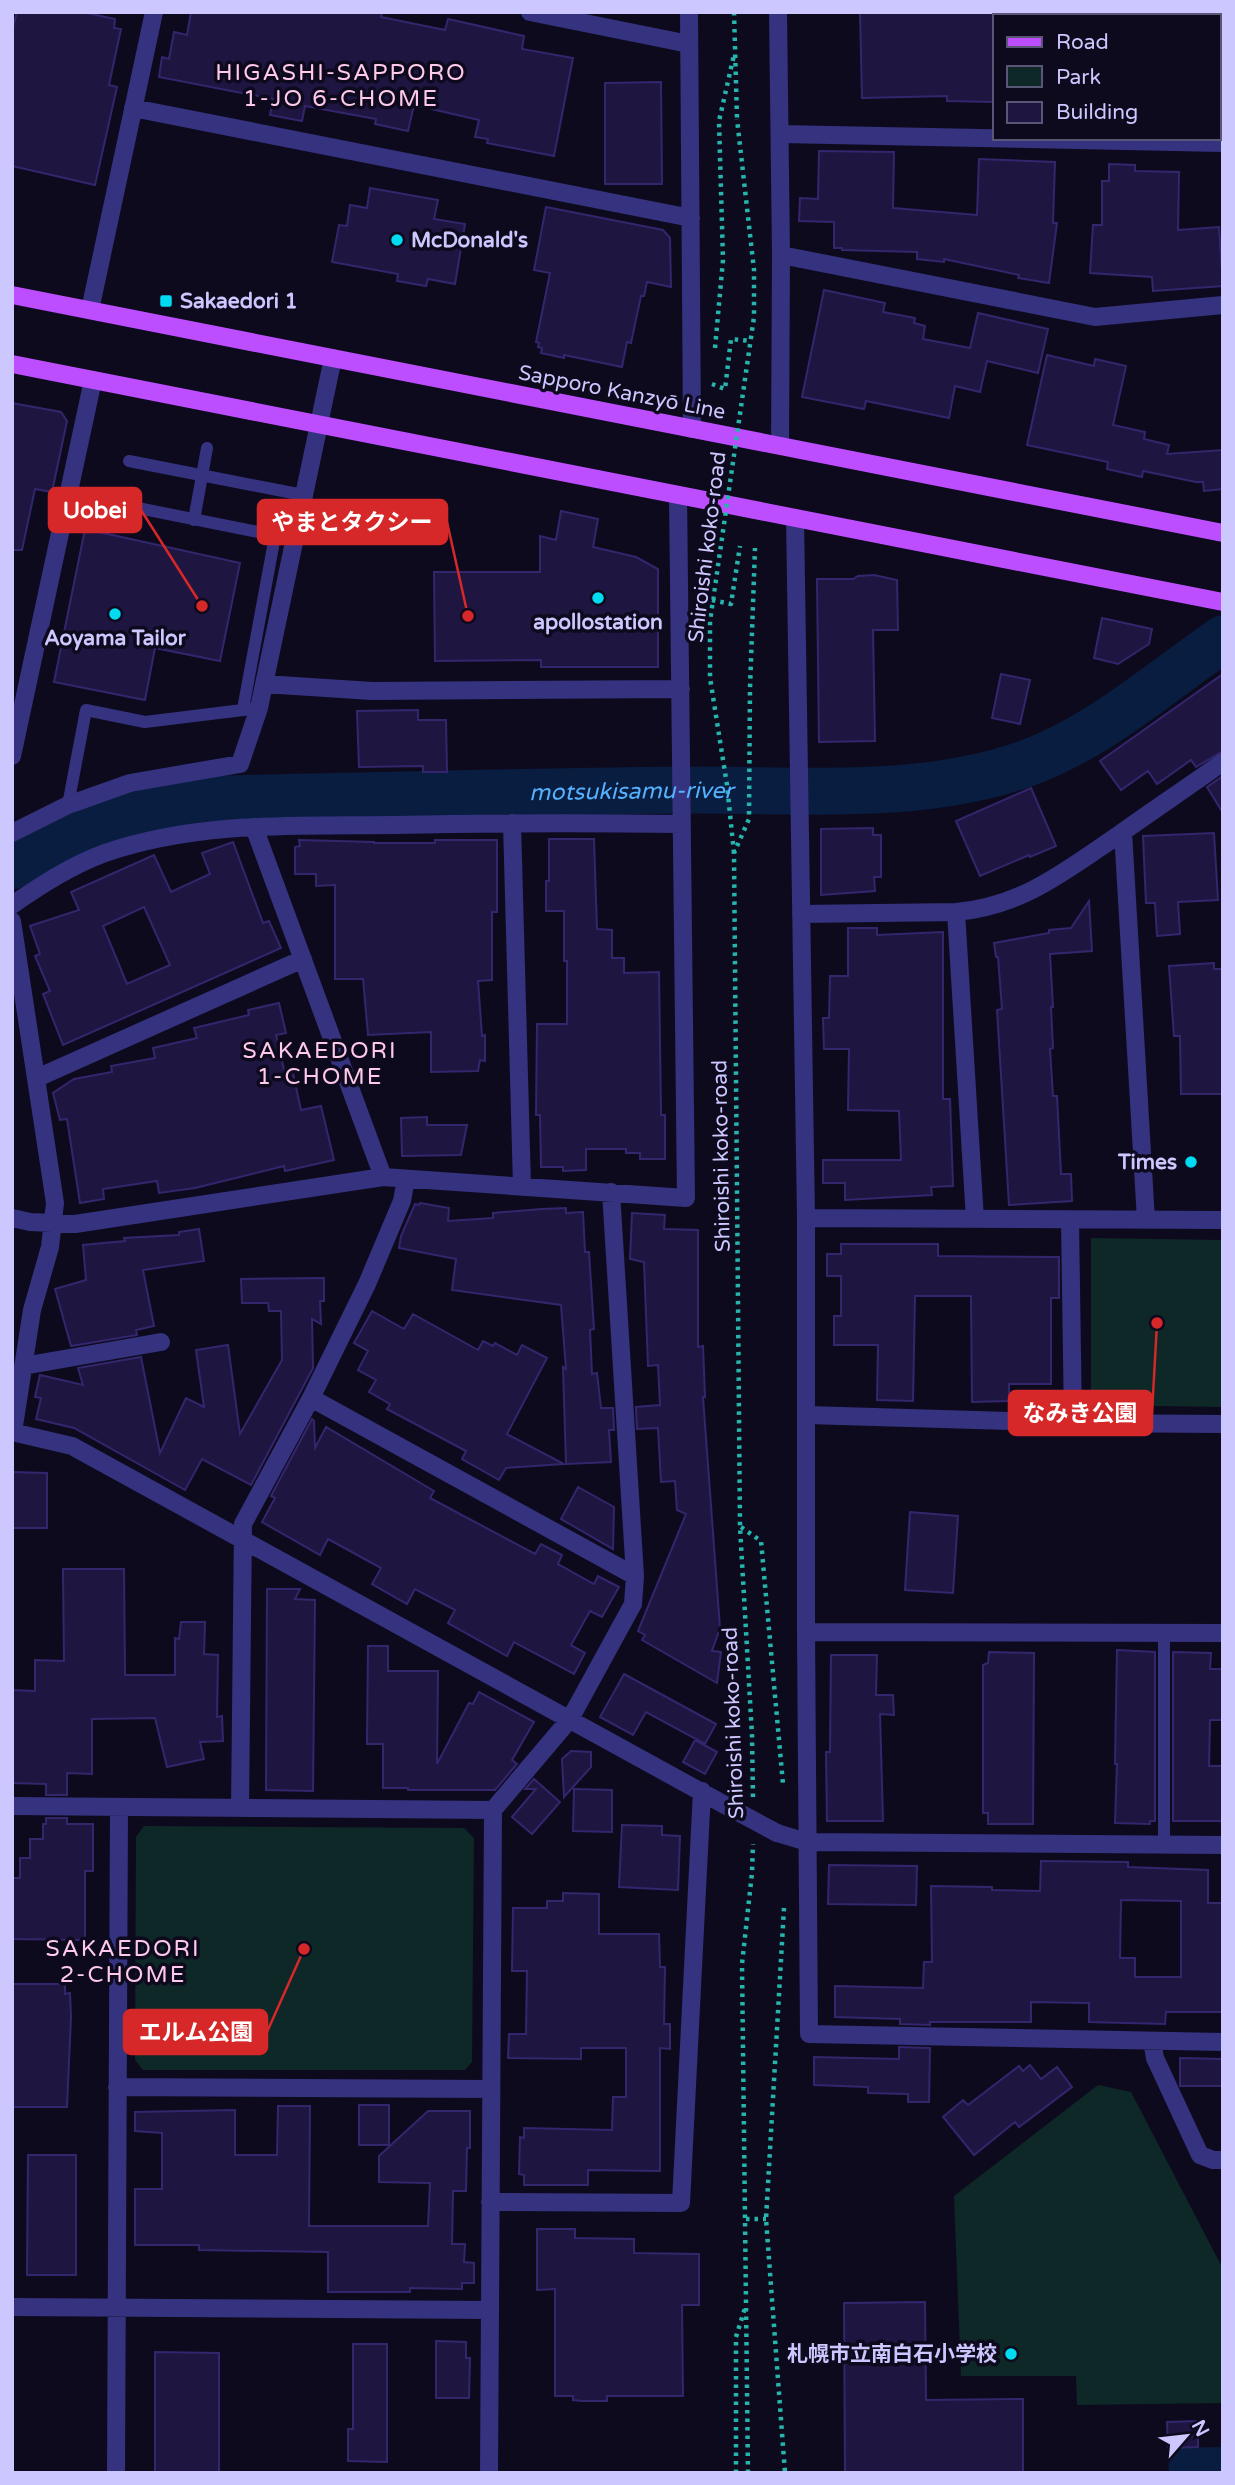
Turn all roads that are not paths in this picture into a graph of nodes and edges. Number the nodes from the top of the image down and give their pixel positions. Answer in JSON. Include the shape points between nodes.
{"nodes":[{"id":1,"x":154,"y":12,"type":"edge"},
{"id":2,"x":530,"y":12,"type":"edge"},
{"id":3,"x":689,"y":12,"type":"edge"},
{"id":4,"x":778,"y":12,"type":"edge"},
{"id":5,"x":689,"y":44,"type":"junction"},
{"id":6,"x":133,"y":108,"type":"junction"},
{"id":7,"x":781,"y":134,"type":"junction"},
{"id":8,"x":993,"y":138,"type":"edge"},
{"id":9,"x":1076,"y":140,"type":"edge"},
{"id":10,"x":1223,"y":143,"type":"edge"},
{"id":11,"x":691,"y":218,"type":"junction"},
{"id":12,"x":781,"y":255,"type":"junction"},
{"id":13,"x":12,"y":295,"type":"edge"},
{"id":14,"x":1223,"y":305,"type":"edge"},
{"id":15,"x":90,"y":310,"type":"junction"},
{"id":16,"x":333,"y":358,"type":"junction"},
{"id":17,"x":12,"y":365,"type":"edge"},
{"id":18,"x":93,"y":380,"type":"junction"},
{"id":19,"x":320,"y":425,"type":"junction"},
{"id":20,"x":692,"y":429,"type":"junction"},
{"id":21,"x":780,"y":445,"type":"junction"},
{"id":22,"x":206,"y":448,"type":"dead end"},
{"id":23,"x":129,"y":461,"type":"dead end"},
{"id":24,"x":202,"y":475,"type":"junction"},
{"id":25,"x":68,"y":494,"type":"junction"},
{"id":26,"x":303,"y":495,"type":"junction"},
{"id":27,"x":678,"y":495,"type":"junction"},
{"id":28,"x":795,"y":519,"type":"junction"},
{"id":29,"x":194,"y":520,"type":"junction"},
{"id":30,"x":1223,"y":533,"type":"edge"},
{"id":31,"x":275,"y":536,"type":"junction"},
{"id":32,"x":293,"y":539,"type":"junction"},
{"id":33,"x":1223,"y":602,"type":"edge"},
{"id":34,"x":264,"y":684,"type":"junction"},
{"id":35,"x":681,"y":689,"type":"junction"},
{"id":36,"x":251,"y":709,"type":"junction"},
{"id":37,"x":12,"y":757,"type":"edge"},
{"id":38,"x":1223,"y":762,"type":"edge"},
{"id":39,"x":68,"y":805,"type":"junction"},
{"id":40,"x":682,"y":816,"type":"junction"},
{"id":41,"x":512,"y":823,"type":"junction"},
{"id":42,"x":254,"y":827,"type":"junction"},
{"id":43,"x":12,"y":832,"type":"edge"},
{"id":44,"x":1123,"y":832,"type":"junction"},
{"id":45,"x":12,"y":905,"type":"edge"},
{"id":46,"x":956,"y":912,"type":"junction"},
{"id":47,"x":801,"y":914,"type":"junction"},
{"id":48,"x":12,"y":921,"type":"edge"},
{"id":49,"x":303,"y":959,"type":"junction"},
{"id":50,"x":37,"y":1078,"type":"junction"},
{"id":51,"x":383,"y":1177,"type":"junction"},
{"id":52,"x":406,"y":1179,"type":"junction"},
{"id":53,"x":522,"y":1186,"type":"junction"},
{"id":54,"x":611,"y":1192,"type":"junction"},
{"id":55,"x":12,"y":1218,"type":"edge"},
{"id":56,"x":806,"y":1218,"type":"junction"},
{"id":57,"x":975,"y":1219,"type":"junction"},
{"id":58,"x":1070,"y":1220,"type":"junction"},
{"id":59,"x":1146,"y":1220,"type":"junction"},
{"id":60,"x":1223,"y":1220,"type":"edge"},
{"id":61,"x":53,"y":1224,"type":"junction"},
{"id":62,"x":161,"y":1342,"type":"dead end"},
{"id":63,"x":23,"y":1366,"type":"junction"},
{"id":64,"x":311,"y":1398,"type":"junction"},
{"id":65,"x":807,"y":1415,"type":"junction"},
{"id":66,"x":1073,"y":1423,"type":"junction"},
{"id":67,"x":1223,"y":1424,"type":"edge"},
{"id":68,"x":13,"y":1432,"type":"edge"},
{"id":69,"x":242,"y":1538,"type":"junction"},
{"id":70,"x":635,"y":1576,"type":"junction"},
{"id":71,"x":806,"y":1632,"type":"junction"},
{"id":72,"x":1164,"y":1632,"type":"junction"},
{"id":73,"x":1223,"y":1633,"type":"edge"},
{"id":74,"x":570,"y":1719,"type":"junction"},
{"id":75,"x":702,"y":1791,"type":"junction"},
{"id":76,"x":12,"y":1806,"type":"edge"},
{"id":77,"x":119,"y":1807,"type":"junction"},
{"id":78,"x":240,"y":1808,"type":"junction"},
{"id":79,"x":493,"y":1810,"type":"junction"},
{"id":80,"x":807,"y":1842,"type":"junction"},
{"id":81,"x":1164,"y":1845,"type":"junction"},
{"id":82,"x":1223,"y":1845,"type":"edge"},
{"id":83,"x":1152,"y":2041,"type":"junction"},
{"id":84,"x":1223,"y":2042,"type":"edge"},
{"id":85,"x":117,"y":2087,"type":"junction"},
{"id":86,"x":491,"y":2089,"type":"junction"},
{"id":87,"x":1223,"y":2160,"type":"edge"},
{"id":88,"x":490,"y":2202,"type":"junction"},
{"id":89,"x":12,"y":2307,"type":"edge"},
{"id":90,"x":117,"y":2308,"type":"junction"},
{"id":91,"x":490,"y":2310,"type":"junction"},
{"id":92,"x":116,"y":2473,"type":"edge"},
{"id":93,"x":489,"y":2473,"type":"edge"}],
"edges":[{"from":1,"to":6,"type":"street"},
{"from":2,"to":5,"type":"street"},
{"from":3,"to":5,"type":"street"},
{"from":4,"to":7,"type":"street"},
{"from":5,"to":11,"type":"street"},
{"from":6,"to":11,"type":"street"},
{"from":6,"to":15,"type":"street"},
{"from":7,"to":8,"type":"street"},
{"from":7,"to":12,"type":"street"},
{"from":9,"to":10,"type":"street"},
{"from":11,"to":20,"type":"street"},
{"from":12,"to":14,"type":"street","via":[[1095,317]]},
{"from":12,"to":21,"type":"street"},
{"from":13,"to":15,"type":"main road","name":"Sapporo Kanzyō Line"},
{"from":15,"to":16,"type":"main road","name":"Sapporo Kanzyō Line"},
{"from":16,"to":19,"type":"street"},
{"from":16,"to":20,"type":"main road","name":"Sapporo Kanzyō Line"},
{"from":17,"to":18,"type":"main road"},
{"from":18,"to":19,"type":"main road"},
{"from":18,"to":25,"type":"street"},
{"from":19,"to":26,"type":"street"},
{"from":19,"to":27,"type":"main road"},
{"from":20,"to":21,"type":"main road","name":"Sapporo Kanzyō Line"},
{"from":21,"to":30,"type":"main road","name":"Sapporo Kanzyō Line"},
{"from":22,"to":24,"type":"lane"},
{"from":23,"to":24,"type":"lane"},
{"from":24,"to":26,"type":"lane"},
{"from":24,"to":29,"type":"lane"},
{"from":25,"to":29,"type":"lane"},
{"from":25,"to":37,"type":"street"},
{"from":26,"to":32,"type":"street"},
{"from":27,"to":28,"type":"main road"},
{"from":27,"to":35,"type":"street"},
{"from":28,"to":33,"type":"main road"},
{"from":28,"to":47,"type":"street"},
{"from":29,"to":31,"type":"lane"},
{"from":31,"to":32,"type":"lane"},
{"from":31,"to":36,"type":"lane"},
{"from":32,"to":34,"type":"street"},
{"from":34,"to":35,"type":"street","via":[[372,691]]},
{"from":34,"to":36,"type":"street"},
{"from":35,"to":40,"type":"street"},
{"from":36,"to":39,"type":"street","via":[[240,764],[130,783]]},
{"from":36,"to":39,"type":"lane","via":[[145,722],[86,710]]},
{"from":38,"to":44,"type":"street"},
{"from":39,"to":43,"type":"street"},
{"from":40,"to":41,"type":"street"},
{"from":40,"to":54,"type":"street","via":[[686,1198]]},
{"from":41,"to":42,"type":"street"},
{"from":41,"to":53,"type":"street"},
{"from":42,"to":45,"type":"street","via":[[186,833],[105,853],[48,880]]},
{"from":42,"to":49,"type":"street"},
{"from":44,"to":46,"type":"street","via":[[1039,889],[995,906]]},
{"from":44,"to":59,"type":"street"},
{"from":46,"to":47,"type":"street"},
{"from":46,"to":57,"type":"street"},
{"from":47,"to":56,"type":"street"},
{"from":48,"to":50,"type":"street"},
{"from":49,"to":50,"type":"street"},
{"from":49,"to":51,"type":"street"},
{"from":50,"to":61,"type":"street","via":[[55,1203]]},
{"from":51,"to":52,"type":"street"},
{"from":51,"to":61,"type":"street"},
{"from":52,"to":53,"type":"street"},
{"from":52,"to":64,"type":"street","via":[[402,1201],[367,1284]]},
{"from":53,"to":54,"type":"street"},
{"from":54,"to":70,"type":"street"},
{"from":55,"to":61,"type":"street"},
{"from":56,"to":57,"type":"street"},
{"from":56,"to":65,"type":"street"},
{"from":57,"to":58,"type":"street"},
{"from":58,"to":59,"type":"street"},
{"from":58,"to":66,"type":"street"},
{"from":59,"to":60,"type":"street"},
{"from":61,"to":63,"type":"street"},
{"from":62,"to":63,"type":"street"},
{"from":63,"to":68,"type":"street"},
{"from":64,"to":69,"type":"street","via":[[243,1524]]},
{"from":64,"to":70,"type":"street"},
{"from":65,"to":66,"type":"street"},
{"from":65,"to":71,"type":"street"},
{"from":66,"to":67,"type":"street"},
{"from":68,"to":69,"type":"street","via":[[72,1446]]},
{"from":69,"to":74,"type":"street"},
{"from":69,"to":78,"type":"street"},
{"from":70,"to":74,"type":"street","via":[[633,1604]]},
{"from":71,"to":72,"type":"street"},
{"from":71,"to":80,"type":"street"},
{"from":72,"to":73,"type":"street"},
{"from":72,"to":81,"type":"lane"},
{"from":74,"to":75,"type":"street"},
{"from":74,"to":79,"type":"street"},
{"from":75,"to":80,"type":"street","bridge":true,"via":[[777,1833]]},
{"from":75,"to":88,"type":"street","via":[[681,2203]]},
{"from":76,"to":77,"type":"street"},
{"from":77,"to":78,"type":"street"},
{"from":77,"to":85,"type":"street"},
{"from":78,"to":79,"type":"street"},
{"from":79,"to":86,"type":"street"},
{"from":80,"to":81,"type":"street"},
{"from":80,"to":83,"type":"street","via":[[809,2034]]},
{"from":81,"to":82,"type":"street"},
{"from":83,"to":84,"type":"street"},
{"from":83,"to":87,"type":"street","via":[[1155,2058],[1200,2155]]},
{"from":85,"to":86,"type":"street"},
{"from":85,"to":90,"type":"street"},
{"from":86,"to":88,"type":"street"},
{"from":88,"to":91,"type":"street"},
{"from":89,"to":90,"type":"street"},
{"from":90,"to":91,"type":"street"},
{"from":90,"to":92,"type":"street"},
{"from":91,"to":93,"type":"street"}]}
